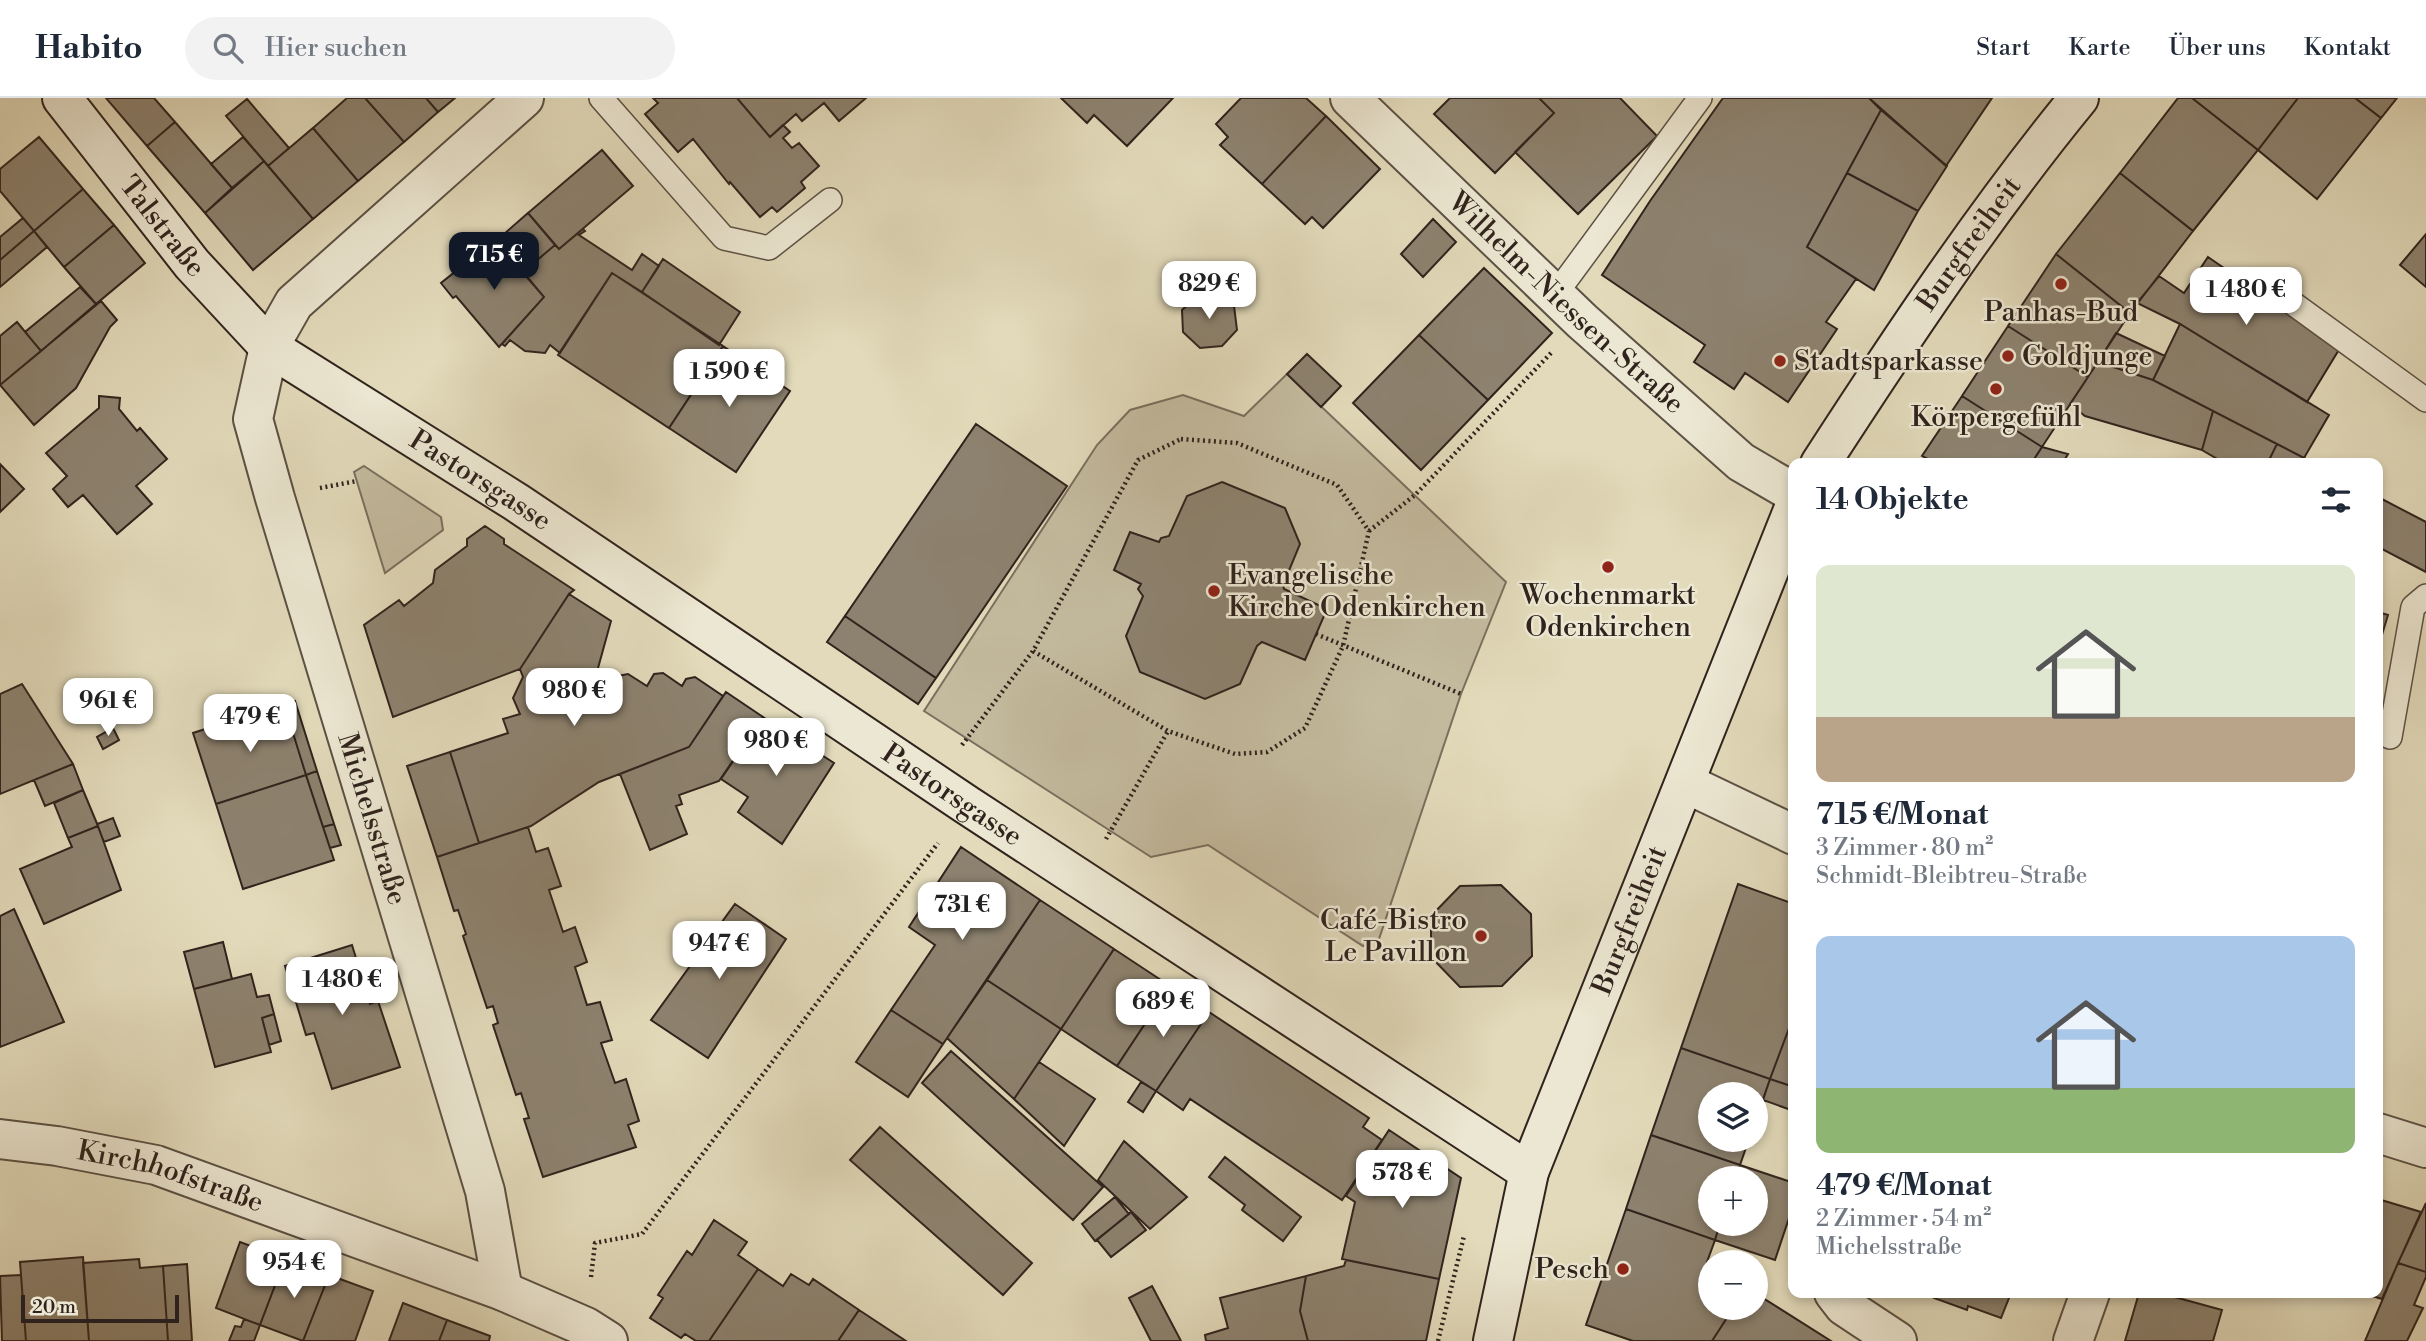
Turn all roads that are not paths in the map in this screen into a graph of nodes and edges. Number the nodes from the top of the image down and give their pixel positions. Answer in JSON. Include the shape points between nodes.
{"nodes":[{"id":1,"x":62,"y":98,"type":"edge"},
{"id":2,"x":524,"y":98,"type":"edge"},
{"id":3,"x":601,"y":98,"type":"edge"},
{"id":4,"x":1350,"y":98,"type":"edge"},
{"id":5,"x":1700,"y":98,"type":"edge"},
{"id":6,"x":2079,"y":98,"type":"edge"},
{"id":7,"x":830,"y":200,"type":"dead end"},
{"id":8,"x":2280,"y":294,"type":"dead end"},
{"id":9,"x":1555,"y":295,"type":"junction"},
{"id":10,"x":270,"y":347,"type":"junction"},
{"id":11,"x":2426,"y":400,"type":"edge"},
{"id":12,"x":1824,"y":458,"type":"edge"},
{"id":13,"x":1788,"y":489,"type":"edge"},
{"id":14,"x":1788,"y":523,"type":"edge"},
{"id":15,"x":2426,"y":596,"type":"edge"},
{"id":16,"x":2388,"y":694,"type":"edge"},
{"id":17,"x":2390,"y":737,"type":"dead end"},
{"id":18,"x":1685,"y":782,"type":"junction"},
{"id":19,"x":1788,"y":832,"type":"edge"},
{"id":20,"x":2383,"y":1135,"type":"edge"},
{"id":21,"x":0,"y":1139,"type":"edge"},
{"id":22,"x":2426,"y":1148,"type":"edge"},
{"id":23,"x":1529,"y":1172,"type":"junction"},
{"id":24,"x":503,"y":1291,"type":"junction"},
{"id":25,"x":1837,"y":1298,"type":"edge"},
{"id":26,"x":2088,"y":1298,"type":"edge"},
{"id":27,"x":597,"y":1334,"type":"edge"},
{"id":28,"x":1493,"y":1341,"type":"edge"},
{"id":29,"x":1897,"y":1341,"type":"edge"},
{"id":30,"x":2073,"y":1341,"type":"edge"}],
"edges":[{"from":1,"to":10,"type":"street","name":"Talstraße","via":[[192,264]]},
{"from":2,"to":10,"type":"street","name":"Michelsstraße","via":[[294,303]]},
{"from":3,"to":7,"type":"lane","via":[[724,239],[769,248]]},
{"from":4,"to":9,"type":"street","name":"Wilhelm-Niessen-Straße"},
{"from":5,"to":9,"type":"lane"},
{"from":6,"to":12,"type":"street","name":"Burgfreiheit","via":[[2016,176]]},
{"from":8,"to":11,"type":"lane"},
{"from":9,"to":13,"type":"street","name":"Wilhelm-Niessen-Straße","via":[[1741,462]]},
{"from":10,"to":23,"type":"street","name":"Pastorsgasse","via":[[516,502],[967,805]]},
{"from":10,"to":24,"type":"street","name":"Michelsstraße","via":[[253,419],[485,1191]]},
{"from":14,"to":18,"type":"street","name":"Burgfreiheit"},
{"from":15,"to":16,"type":"lane","via":[[2413,607]]},
{"from":16,"to":17,"type":"lane"},
{"from":18,"to":19,"type":"street"},
{"from":18,"to":23,"type":"street","name":"Burgfreiheit"},
{"from":20,"to":22,"type":"street"},
{"from":21,"to":24,"type":"street","name":"Kirchhofstraße","via":[[156,1165]]},
{"from":23,"to":28,"type":"street","name":"Burgfreiheit"},
{"from":24,"to":27,"type":"street","name":"Kirchhofstraße"},
{"from":25,"to":29,"type":"street"},
{"from":26,"to":30,"type":"street"}]}
